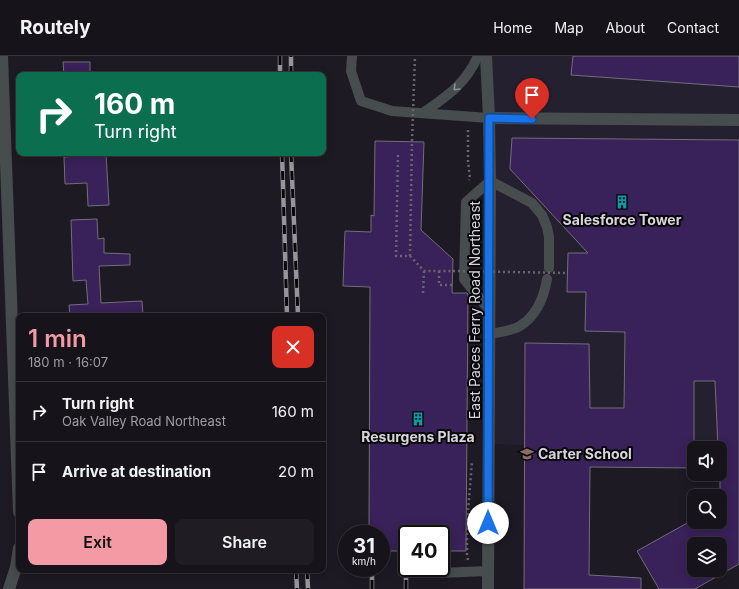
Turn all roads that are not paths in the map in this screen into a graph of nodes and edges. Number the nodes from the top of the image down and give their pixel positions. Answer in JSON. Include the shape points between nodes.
{"nodes":[{"id":1,"x":2,"y":56,"type":"edge"},
{"id":2,"x":352,"y":56,"type":"edge"},
{"id":3,"x":478,"y":56,"type":"edge"},
{"id":4,"x":486,"y":56,"type":"edge"},
{"id":5,"x":423,"y":113,"type":"junction"},
{"id":6,"x":489,"y":118,"type":"junction"},
{"id":7,"x":739,"y":120,"type":"edge"},
{"id":8,"x":490,"y":181,"type":"junction"},
{"id":9,"x":548,"y":268,"type":"dead end"},
{"id":10,"x":547,"y":279,"type":"dead end"},
{"id":11,"x":490,"y":311,"type":"junction"},
{"id":12,"x":490,"y":334,"type":"junction"},
{"id":13,"x":16,"y":432,"type":"edge"},
{"id":14,"x":16,"y":567,"type":"edge"},
{"id":15,"x":488,"y":570,"type":"junction"},
{"id":16,"x":450,"y":573,"type":"edge"},
{"id":17,"x":9,"y":589,"type":"edge"},
{"id":18,"x":488,"y":589,"type":"edge"}],
"edges":[{"from":1,"to":13,"type":"street"},
{"from":2,"to":5,"type":"lane","via":[[351,71],[361,101],[392,111]]},
{"from":3,"to":5,"type":"lane","one_way":true,"via":[[473,68],[454,91]]},
{"from":4,"to":6,"type":"street","name":"East Paces Ferry Road Northeast"},
{"from":5,"to":6,"type":"lane"},
{"from":6,"to":7,"type":"street"},
{"from":6,"to":8,"type":"street","name":"East Paces Ferry Road Northeast"},
{"from":8,"to":9,"type":"lane","via":[[532,203],[542,215],[549,237]]},
{"from":8,"to":11,"type":"street","name":"East Paces Ferry Road Northeast"},
{"from":8,"to":11,"type":"lane","via":[[466,202],[464,279]]},
{"from":10,"to":12,"type":"lane","via":[[540,303],[531,317],[519,327]]},
{"from":11,"to":12,"type":"street","name":"East Paces Ferry Road Northeast"},
{"from":12,"to":15,"type":"street","name":"East Paces Ferry Road Northeast"},
{"from":14,"to":17,"type":"street"},
{"from":15,"to":16,"type":"lane"},
{"from":15,"to":18,"type":"street","name":"East Paces Ferry Road Northeast"}]}
